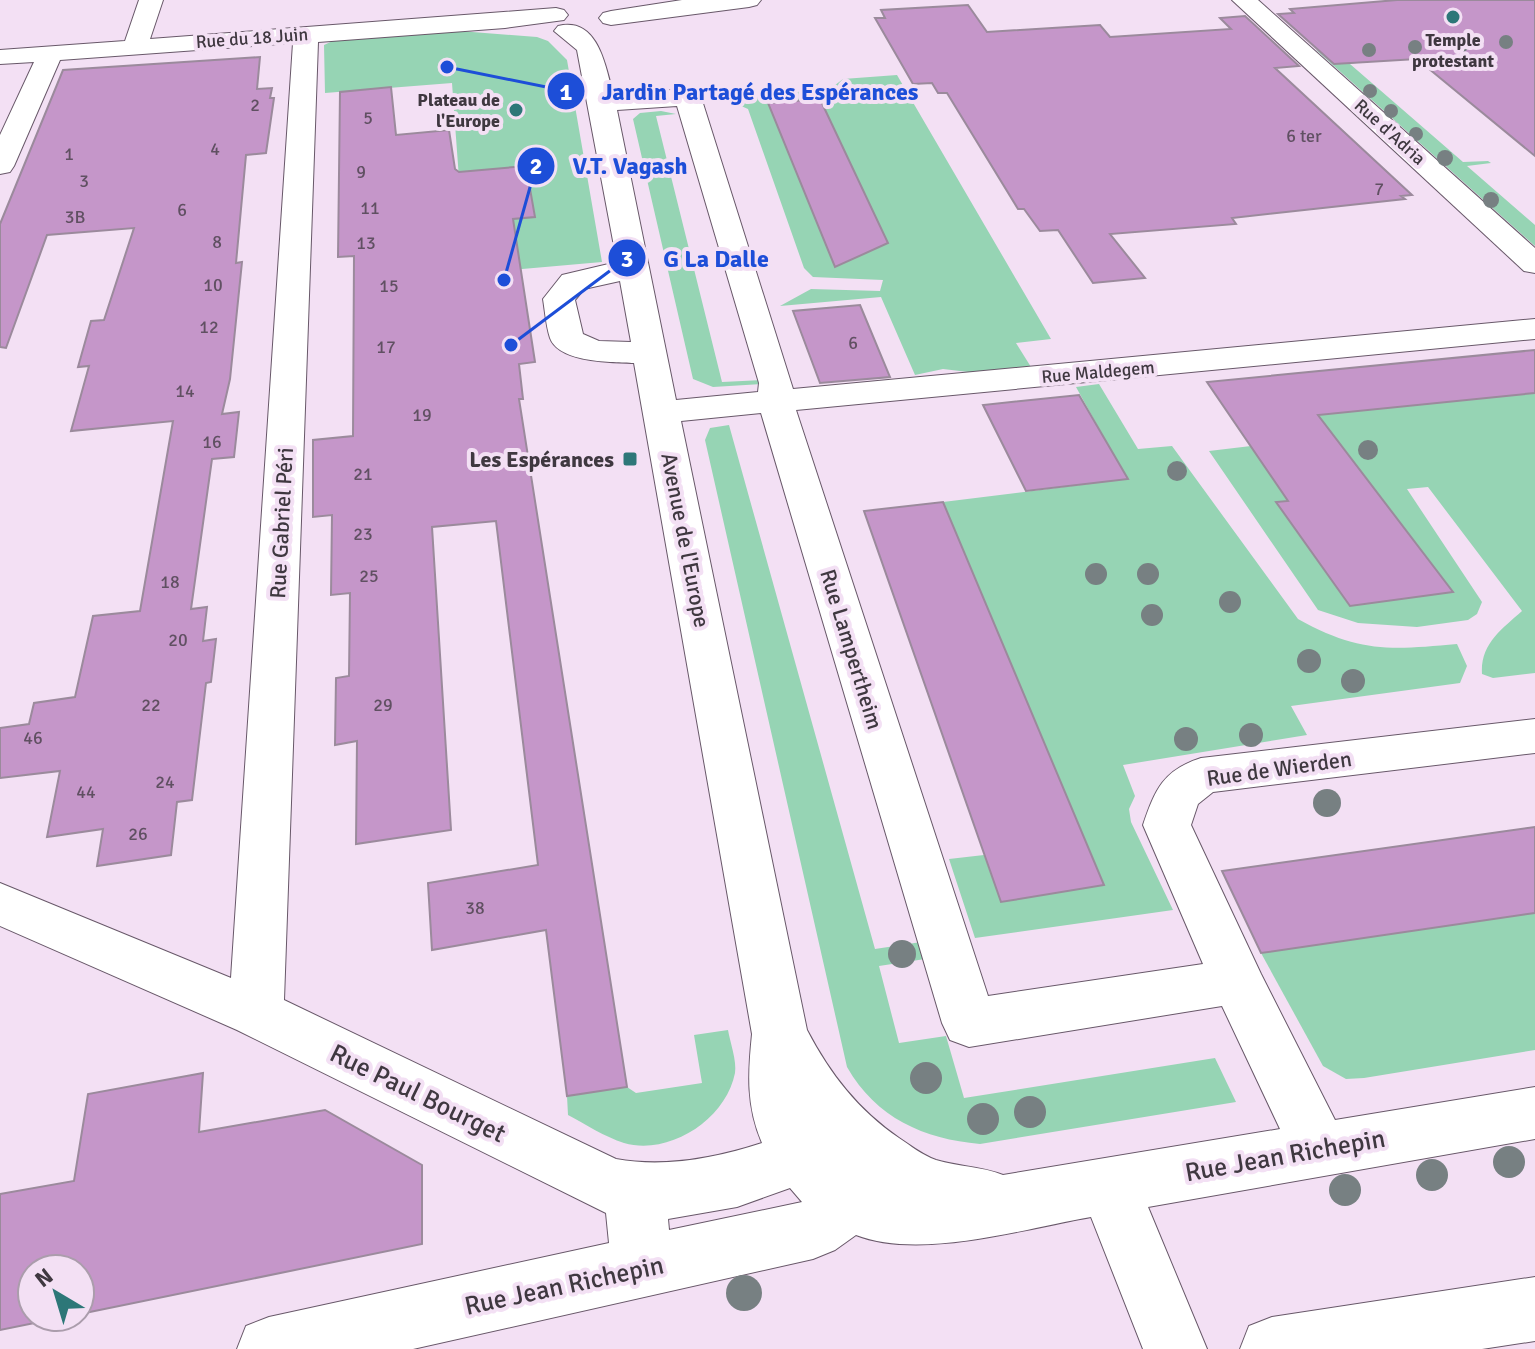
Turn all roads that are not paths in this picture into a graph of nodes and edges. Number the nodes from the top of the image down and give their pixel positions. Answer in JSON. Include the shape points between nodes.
{"nodes":[{"id":1,"x":151,"y":0,"type":"edge"},
{"id":2,"x":749,"y":0,"type":"edge"},
{"id":3,"x":1244,"y":0,"type":"edge"},
{"id":4,"x":580,"y":18,"type":"edge"},
{"id":5,"x":319,"y":26,"type":"junction"},
{"id":6,"x":135,"y":47,"type":"junction"},
{"id":7,"x":50,"y":54,"type":"junction"},
{"id":8,"x":0,"y":57,"type":"edge"},
{"id":9,"x":602,"y":103,"type":"junction"},
{"id":10,"x":0,"y":166,"type":"edge"},
{"id":11,"x":1535,"y":264,"type":"edge"},
{"id":12,"x":634,"y":268,"type":"junction"},
{"id":13,"x":1535,"y":329,"type":"edge"},
{"id":14,"x":650,"y":353,"type":"junction"},
{"id":15,"x":775,"y":401,"type":"junction"},
{"id":16,"x":661,"y":412,"type":"junction"},
{"id":17,"x":1535,"y":736,"type":"edge"},
{"id":18,"x":0,"y":904,"type":"edge"},
{"id":19,"x":1237,"y":981,"type":"junction"},
{"id":20,"x":256,"y":1013,"type":"junction"},
{"id":21,"x":1535,"y":1113,"type":"edge"},
{"id":22,"x":1319,"y":1149,"type":"junction"},
{"id":23,"x":841,"y":1159,"type":"junction"},
{"id":24,"x":1109,"y":1186,"type":"junction"},
{"id":25,"x":634,"y":1192,"type":"junction"},
{"id":26,"x":643,"y":1268,"type":"junction"},
{"id":27,"x":1535,"y":1309,"type":"edge"},
{"id":28,"x":269,"y":1349,"type":"edge"},
{"id":29,"x":1175,"y":1349,"type":"edge"},
{"id":30,"x":1272,"y":1349,"type":"edge"}],
"edges":[{"from":1,"to":6,"type":"street"},
{"from":2,"to":4,"type":"street","name":"Rue du 18 Juin"},
{"from":3,"to":11,"type":"street","name":"Rue d'Adria"},
{"from":4,"to":5,"type":"street","name":"Rue du 18 Juin"},
{"from":4,"to":9,"type":"street","name":"Avenue de l'Europe"},
{"from":5,"to":6,"type":"street","name":"Rue du 18 Juin"},
{"from":5,"to":20,"type":"street","name":"Rue Gabriel Péri"},
{"from":6,"to":7,"type":"street","name":"Rue du 18 Juin"},
{"from":7,"to":8,"type":"street","name":"Rue du 18 Juin"},
{"from":7,"to":10,"type":"street"},
{"from":9,"to":12,"type":"street","name":"Avenue de l'Europe"},
{"from":9,"to":15,"type":"street","name":"Rue Lampertheim","via":[[688,97],[776,383]]},
{"from":12,"to":14,"type":"street","name":"Avenue de l'Europe"},
{"from":12,"to":14,"type":"street","via":[[573,282],[559,299],[567,339],[593,351]]},
{"from":13,"to":15,"type":"street","name":"Rue Maldegem"},
{"from":14,"to":16,"type":"street","name":"Avenue de l'Europe"},
{"from":15,"to":16,"type":"street","name":"Rue Maldegem"},
{"from":15,"to":19,"type":"street","name":"Rue Lampertheim","via":[[969,1023]]},
{"from":16,"to":23,"type":"street","name":"Avenue de l'Europe","via":[[780,1034],[780,1114]]},
{"from":17,"to":19,"type":"street","name":"Rue de Wierden","via":[[1201,776],[1177,795],[1167,825]]},
{"from":18,"to":20,"type":"street","name":"Rue Paul Bourget"},
{"from":19,"to":22,"type":"street","name":"Rue de Wierden"},
{"from":20,"to":25,"type":"street","name":"Rue Paul Bourget","via":[[583,1175]]},
{"from":21,"to":22,"type":"street","name":"Rue Jean Richepin"},
{"from":22,"to":24,"type":"street","name":"Rue Jean Richepin"},
{"from":23,"to":24,"type":"street","name":"Rue Jean Richepin","via":[[868,1211],[890,1216]]},
{"from":23,"to":25,"type":"street","name":"Rue Paul Bourget"},
{"from":23,"to":26,"type":"street","name":"Rue Jean Richepin","via":[[832,1218],[813,1229]]},
{"from":24,"to":29,"type":"street"},
{"from":25,"to":26,"type":"street"},
{"from":26,"to":28,"type":"street","name":"Rue Jean Richepin"},
{"from":27,"to":30,"type":"street"}]}
